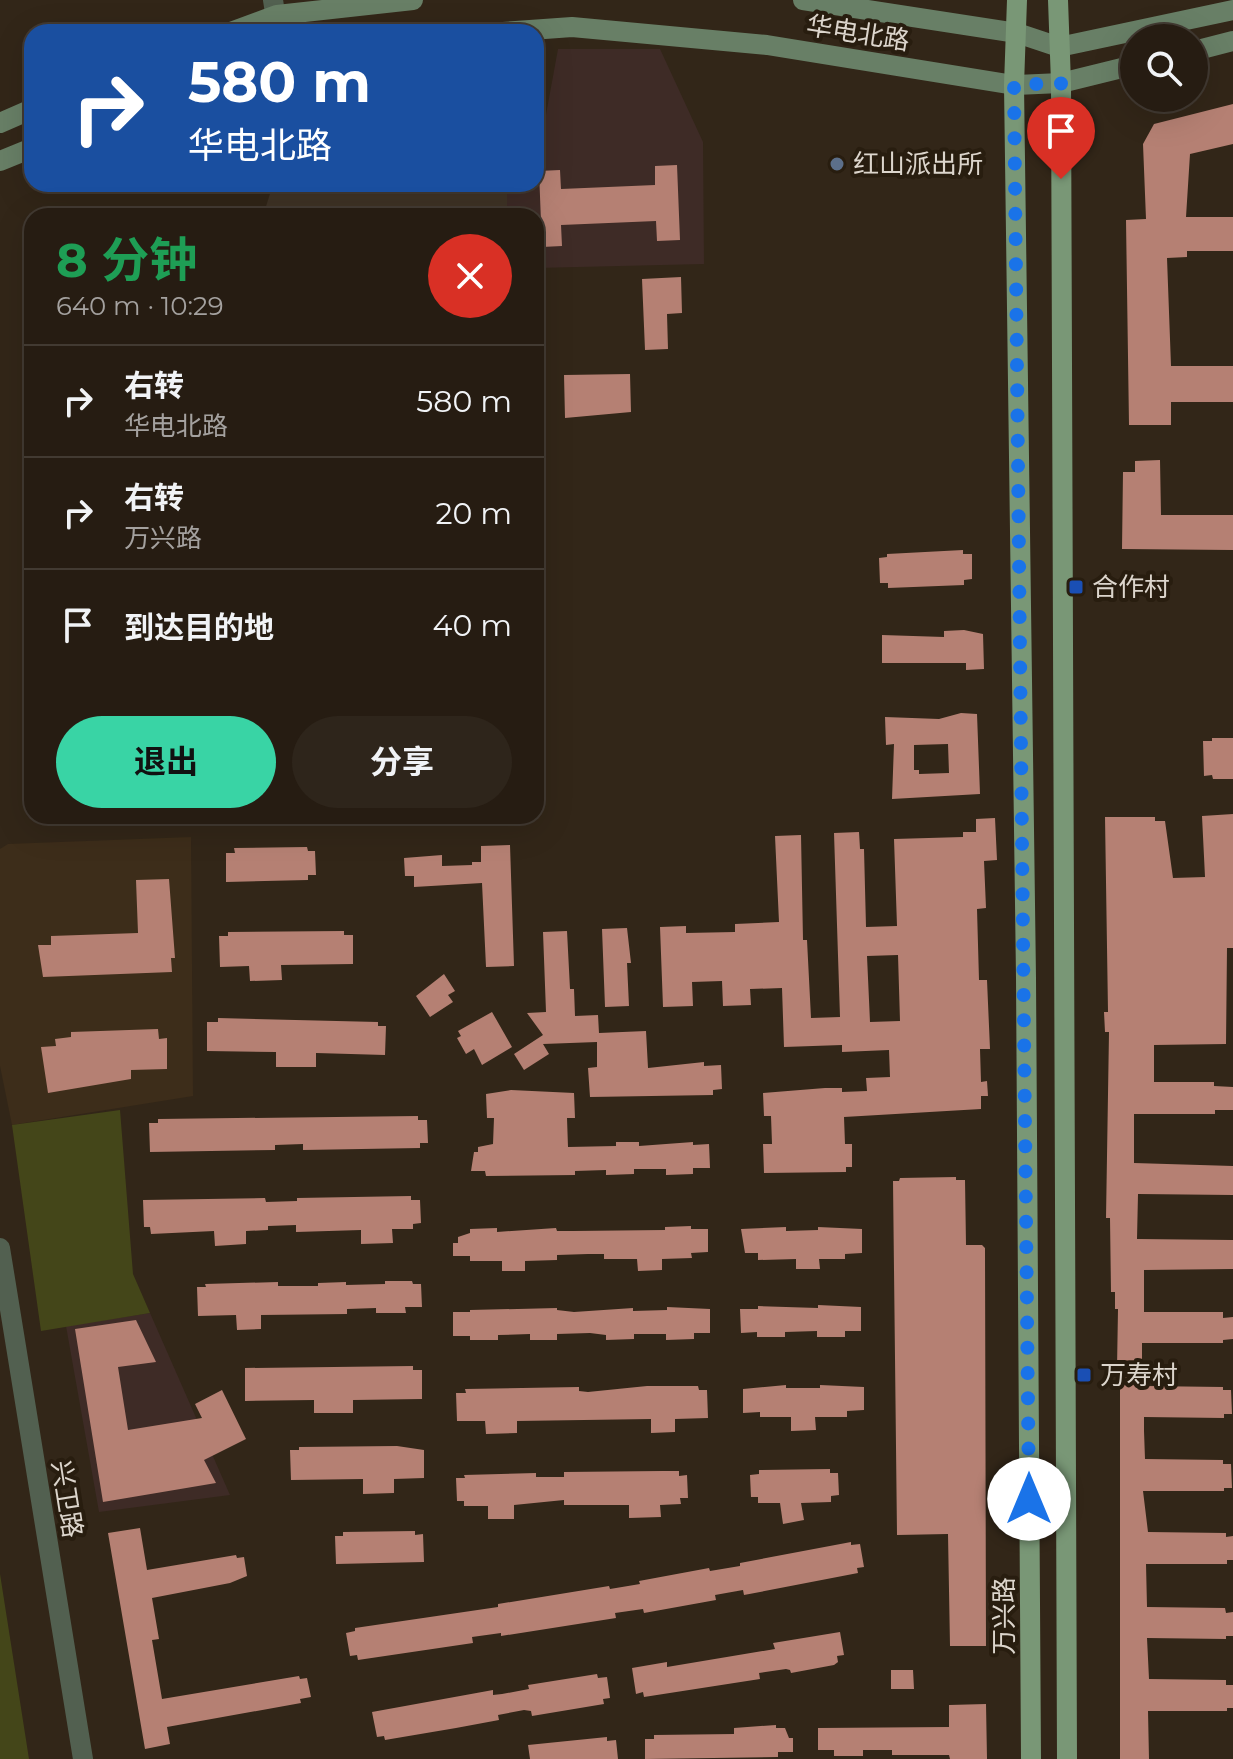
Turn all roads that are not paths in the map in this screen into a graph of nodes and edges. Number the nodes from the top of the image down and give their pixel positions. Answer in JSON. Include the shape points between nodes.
{"nodes":[{"id":1,"x":413,"y":0,"type":"edge"},
{"id":2,"x":803,"y":0,"type":"edge"},
{"id":3,"x":1017,"y":0,"type":"edge"},
{"id":4,"x":1058,"y":0,"type":"edge"},
{"id":5,"x":1233,"y":10,"type":"edge"},
{"id":6,"x":276,"y":16,"type":"edge"},
{"id":7,"x":254,"y":24,"type":"edge"},
{"id":8,"x":544,"y":29,"type":"edge"},
{"id":9,"x":1017,"y":33,"type":"junction"},
{"id":10,"x":1233,"y":41,"type":"edge"},
{"id":11,"x":1059,"y":47,"type":"junction"},
{"id":12,"x":1208,"y":47,"type":"edge"},
{"id":13,"x":1120,"y":68,"type":"edge"},
{"id":14,"x":1061,"y":83,"type":"junction"},
{"id":15,"x":1014,"y":85,"type":"junction"},
{"id":16,"x":24,"y":112,"type":"edge"},
{"id":17,"x":0,"y":123,"type":"edge"},
{"id":18,"x":24,"y":151,"type":"edge"},
{"id":19,"x":0,"y":161,"type":"edge"},
{"id":20,"x":0,"y":1248,"type":"edge"},
{"id":21,"x":83,"y":1759,"type":"edge"},
{"id":22,"x":1031,"y":1759,"type":"edge"},
{"id":23,"x":1067,"y":1759,"type":"edge"}],
"edges":[{"from":1,"to":6,"type":"main road"},
{"from":2,"to":9,"type":"main road","name":"华电北路"},
{"from":3,"to":9,"type":"main road","name":"万兴路"},
{"from":4,"to":11,"type":"main road"},
{"from":5,"to":11,"type":"main road"},
{"from":6,"to":7,"type":"main road"},
{"from":8,"to":15,"type":"main road","name":"华电北路","via":[[572,27],[767,45]]},
{"from":9,"to":11,"type":"main road","name":"华电北路"},
{"from":9,"to":15,"type":"main road","name":"万兴路"},
{"from":10,"to":12,"type":"main road"},
{"from":11,"to":14,"type":"main road"},
{"from":13,"to":14,"type":"main road","name":"华电北路"},
{"from":14,"to":15,"type":"main road","name":"华电北路"},
{"from":14,"to":23,"type":"main road"},
{"from":15,"to":22,"type":"main road","name":"万兴路"},
{"from":16,"to":17,"type":"main road"},
{"from":18,"to":19,"type":"main road"},
{"from":20,"to":21,"type":"street","name":"兴卫路"}]}
